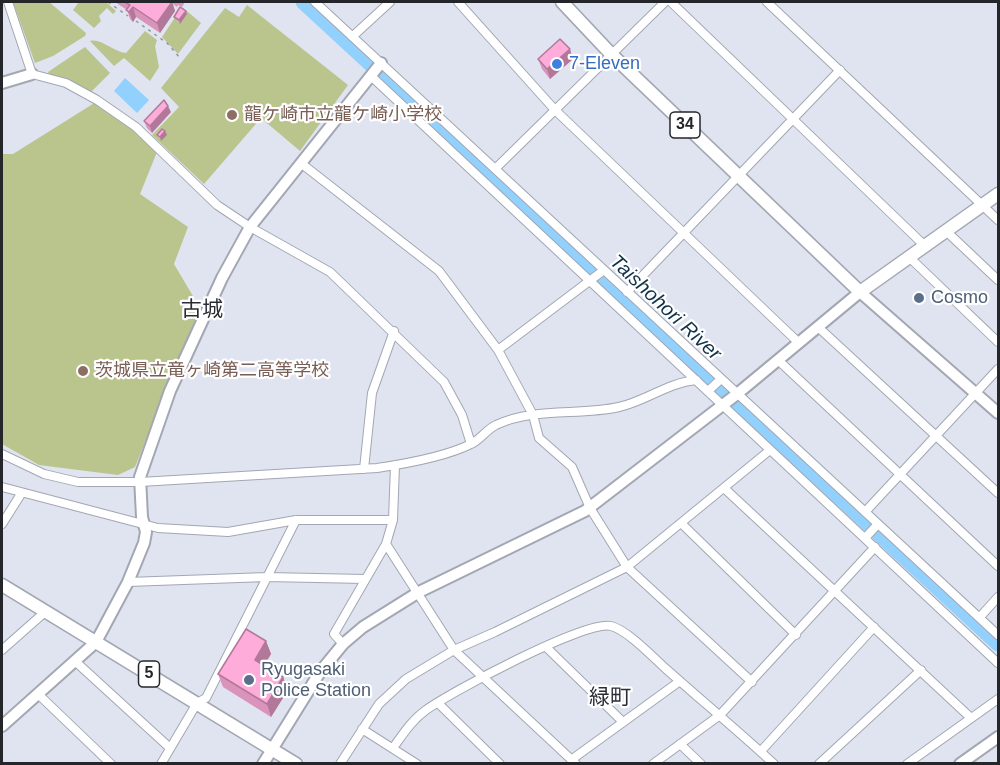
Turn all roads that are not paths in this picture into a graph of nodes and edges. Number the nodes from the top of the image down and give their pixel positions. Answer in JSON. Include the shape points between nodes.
{"nodes":[{"id":1,"x":8,"y":2,"type":"edge"},
{"id":2,"x":315,"y":2,"type":"edge"},
{"id":3,"x":390,"y":2,"type":"edge"},
{"id":4,"x":458,"y":2,"type":"edge"},
{"id":5,"x":562,"y":2,"type":"edge"},
{"id":6,"x":665,"y":2,"type":"edge"},
{"id":7,"x":671,"y":2,"type":"edge"},
{"id":8,"x":767,"y":2,"type":"edge"},
{"id":9,"x":353,"y":36,"type":"junction"},
{"id":10,"x":611,"y":54,"type":"junction"},
{"id":11,"x":381,"y":63,"type":"junction"},
{"id":12,"x":840,"y":70,"type":"junction"},
{"id":13,"x":32,"y":74,"type":"junction"},
{"id":14,"x":371,"y":76,"type":"junction"},
{"id":15,"x":2,"y":83,"type":"edge"},
{"id":16,"x":555,"y":110,"type":"junction"},
{"id":17,"x":793,"y":120,"type":"junction"},
{"id":18,"x":302,"y":164,"type":"junction"},
{"id":19,"x":495,"y":169,"type":"junction"},
{"id":20,"x":738,"y":176,"type":"junction"},
{"id":21,"x":999,"y":194,"type":"edge"},
{"id":22,"x":982,"y":205,"type":"junction"},
{"id":23,"x":999,"y":220,"type":"edge"},
{"id":24,"x":250,"y":227,"type":"junction"},
{"id":25,"x":946,"y":231,"type":"junction"},
{"id":26,"x":684,"y":233,"type":"junction"},
{"id":27,"x":925,"y":246,"type":"junction"},
{"id":28,"x":909,"y":257,"type":"junction"},
{"id":29,"x":603,"y":271,"type":"junction"},
{"id":30,"x":593,"y":280,"type":"junction"},
{"id":31,"x":999,"y":280,"type":"edge"},
{"id":32,"x":627,"y":292,"type":"junction"},
{"id":33,"x":860,"y":292,"type":"junction"},
{"id":34,"x":818,"y":327,"type":"junction"},
{"id":35,"x":394,"y":331,"type":"junction"},
{"id":36,"x":999,"y":342,"type":"edge"},
{"id":37,"x":799,"y":343,"type":"junction"},
{"id":38,"x":498,"y":350,"type":"junction"},
{"id":39,"x":778,"y":360,"type":"junction"},
{"id":40,"x":999,"y":369,"type":"edge"},
{"id":41,"x":721,"y":379,"type":"junction"},
{"id":42,"x":696,"y":380,"type":"junction"},
{"id":43,"x":709,"y":390,"type":"junction"},
{"id":44,"x":977,"y":392,"type":"junction"},
{"id":45,"x":737,"y":394,"type":"junction"},
{"id":46,"x":722,"y":405,"type":"junction"},
{"id":47,"x":999,"y":413,"type":"edge"},
{"id":48,"x":533,"y":415,"type":"junction"},
{"id":49,"x":937,"y":435,"type":"junction"},
{"id":50,"x":471,"y":444,"type":"junction"},
{"id":51,"x":770,"y":450,"type":"junction"},
{"id":52,"x":2,"y":454,"type":"edge"},
{"id":53,"x":395,"y":465,"type":"junction"},
{"id":54,"x":364,"y":469,"type":"junction"},
{"id":55,"x":900,"y":474,"type":"junction"},
{"id":56,"x":140,"y":482,"type":"junction"},
{"id":57,"x":2,"y":487,"type":"edge"},
{"id":58,"x":724,"y":488,"type":"junction"},
{"id":59,"x":999,"y":493,"type":"edge"},
{"id":60,"x":21,"y":494,"type":"junction"},
{"id":61,"x":590,"y":507,"type":"junction"},
{"id":62,"x":865,"y":512,"type":"junction"},
{"id":63,"x":296,"y":520,"type":"junction"},
{"id":64,"x":393,"y":520,"type":"junction"},
{"id":65,"x":681,"y":523,"type":"junction"},
{"id":66,"x":2,"y":524,"type":"edge"},
{"id":67,"x":144,"y":524,"type":"junction"},
{"id":68,"x":877,"y":525,"type":"junction"},
{"id":69,"x":866,"y":537,"type":"junction"},
{"id":70,"x":386,"y":544,"type":"junction"},
{"id":71,"x":875,"y":547,"type":"junction"},
{"id":72,"x":999,"y":566,"type":"edge"},
{"id":73,"x":627,"y":567,"type":"junction"},
{"id":74,"x":267,"y":577,"type":"junction"},
{"id":75,"x":365,"y":579,"type":"junction"},
{"id":76,"x":128,"y":582,"type":"junction"},
{"id":77,"x":2,"y":585,"type":"edge"},
{"id":78,"x":837,"y":591,"type":"junction"},
{"id":79,"x":419,"y":592,"type":"junction"},
{"id":80,"x":999,"y":597,"type":"edge"},
{"id":81,"x":45,"y":612,"type":"junction"},
{"id":82,"x":980,"y":617,"type":"junction"},
{"id":83,"x":874,"y":627,"type":"junction"},
{"id":84,"x":796,"y":635,"type":"junction"},
{"id":85,"x":999,"y":635,"type":"edge"},
{"id":86,"x":96,"y":642,"type":"junction"},
{"id":87,"x":343,"y":644,"type":"junction"},
{"id":88,"x":546,"y":647,"type":"junction"},
{"id":89,"x":2,"y":650,"type":"edge"},
{"id":90,"x":454,"y":650,"type":"junction"},
{"id":91,"x":75,"y":662,"type":"junction"},
{"id":92,"x":999,"y":663,"type":"edge"},
{"id":93,"x":921,"y":670,"type":"junction"},
{"id":94,"x":483,"y":677,"type":"junction"},
{"id":95,"x":680,"y":681,"type":"junction"},
{"id":96,"x":752,"y":682,"type":"junction"},
{"id":97,"x":38,"y":694,"type":"junction"},
{"id":98,"x":999,"y":699,"type":"edge"},
{"id":99,"x":438,"y":703,"type":"junction"},
{"id":100,"x":197,"y":704,"type":"junction"},
{"id":101,"x":720,"y":715,"type":"junction"},
{"id":102,"x":971,"y":718,"type":"junction"},
{"id":103,"x":623,"y":723,"type":"junction"},
{"id":104,"x":2,"y":726,"type":"edge"},
{"id":105,"x":362,"y":729,"type":"junction"},
{"id":106,"x":999,"y":737,"type":"edge"},
{"id":107,"x":680,"y":744,"type":"junction"},
{"id":108,"x":393,"y":747,"type":"junction"},
{"id":109,"x":170,"y":748,"type":"junction"},
{"id":110,"x":272,"y":748,"type":"junction"},
{"id":111,"x":761,"y":751,"type":"junction"},
{"id":112,"x":574,"y":761,"type":"edge"},
{"id":113,"x":111,"y":764,"type":"edge"},
{"id":114,"x":161,"y":764,"type":"edge"},
{"id":115,"x":263,"y":764,"type":"edge"},
{"id":116,"x":296,"y":764,"type":"edge"},
{"id":117,"x":340,"y":764,"type":"edge"},
{"id":118,"x":417,"y":764,"type":"edge"},
{"id":119,"x":501,"y":764,"type":"edge"},
{"id":120,"x":653,"y":764,"type":"edge"},
{"id":121,"x":700,"y":764,"type":"edge"},
{"id":122,"x":774,"y":764,"type":"edge"},
{"id":123,"x":819,"y":764,"type":"edge"},
{"id":124,"x":906,"y":764,"type":"edge"},
{"id":125,"x":960,"y":764,"type":"edge"}],
"edges":[{"from":1,"to":13,"type":"street"},
{"from":2,"to":9,"type":"street"},
{"from":3,"to":9,"type":"street"},
{"from":4,"to":16,"type":"street"},
{"from":5,"to":10,"type":"main road","number":"34"},
{"from":6,"to":10,"type":"street"},
{"from":7,"to":17,"type":"street"},
{"from":8,"to":12,"type":"street"},
{"from":9,"to":11,"type":"street"},
{"from":10,"to":16,"type":"street"},
{"from":10,"to":20,"type":"main road","number":"34"},
{"from":11,"to":14,"type":"street"},
{"from":11,"to":19,"type":"street"},
{"from":12,"to":17,"type":"street"},
{"from":12,"to":22,"type":"street"},
{"from":13,"to":15,"type":"street"},
{"from":13,"to":24,"type":"street","via":[[66,83],[107,107],[135,127],[217,205]]},
{"from":14,"to":18,"type":"street"},
{"from":14,"to":30,"type":"street"},
{"from":16,"to":19,"type":"street"},
{"from":16,"to":26,"type":"street"},
{"from":17,"to":20,"type":"street"},
{"from":17,"to":27,"type":"street"},
{"from":18,"to":24,"type":"street"},
{"from":18,"to":38,"type":"street","via":[[439,271]]},
{"from":19,"to":29,"type":"street"},
{"from":20,"to":26,"type":"street"},
{"from":20,"to":33,"type":"main road","number":"34"},
{"from":21,"to":22,"type":"main road"},
{"from":22,"to":23,"type":"street"},
{"from":22,"to":25,"type":"main road"},
{"from":24,"to":35,"type":"street","via":[[330,272]]},
{"from":24,"to":56,"type":"street","via":[[170,391]]},
{"from":25,"to":27,"type":"main road"},
{"from":25,"to":31,"type":"street"},
{"from":26,"to":32,"type":"street"},
{"from":26,"to":37,"type":"street"},
{"from":27,"to":28,"type":"main road"},
{"from":28,"to":33,"type":"main road"},
{"from":28,"to":36,"type":"street"},
{"from":29,"to":30,"type":"street"},
{"from":29,"to":32,"type":"street"},
{"from":30,"to":38,"type":"street"},
{"from":30,"to":42,"type":"street"},
{"from":32,"to":41,"type":"street"},
{"from":33,"to":34,"type":"street"},
{"from":33,"to":44,"type":"street"},
{"from":34,"to":37,"type":"street"},
{"from":34,"to":49,"type":"street"},
{"from":35,"to":50,"type":"street","via":[[444,382],[462,415]]},
{"from":35,"to":54,"type":"street","via":[[372,393]]},
{"from":37,"to":39,"type":"street"},
{"from":38,"to":48,"type":"street"},
{"from":39,"to":45,"type":"street"},
{"from":39,"to":55,"type":"street"},
{"from":40,"to":44,"type":"street"},
{"from":41,"to":43,"type":"street"},
{"from":41,"to":45,"type":"street"},
{"from":42,"to":43,"type":"street"},
{"from":42,"to":48,"type":"street","via":[[665,387],[618,407]]},
{"from":43,"to":46,"type":"street"},
{"from":44,"to":47,"type":"street"},
{"from":44,"to":49,"type":"street"},
{"from":45,"to":46,"type":"street"},
{"from":45,"to":62,"type":"street"},
{"from":46,"to":51,"type":"street"},
{"from":46,"to":61,"type":"street"},
{"from":48,"to":50,"type":"street","via":[[496,425]]},
{"from":48,"to":61,"type":"street","via":[[539,438],[572,466]]},
{"from":49,"to":55,"type":"street"},
{"from":49,"to":59,"type":"street"},
{"from":50,"to":53,"type":"street"},
{"from":51,"to":58,"type":"street"},
{"from":51,"to":69,"type":"street"},
{"from":52,"to":56,"type":"street","via":[[58,478],[78,482]]},
{"from":53,"to":54,"type":"street"},
{"from":53,"to":64,"type":"street"},
{"from":54,"to":56,"type":"street"},
{"from":55,"to":62,"type":"street"},
{"from":55,"to":72,"type":"street"},
{"from":56,"to":67,"type":"street"},
{"from":57,"to":60,"type":"street"},
{"from":58,"to":65,"type":"street"},
{"from":58,"to":78,"type":"street"},
{"from":60,"to":66,"type":"street"},
{"from":60,"to":67,"type":"street"},
{"from":61,"to":73,"type":"street"},
{"from":61,"to":79,"type":"street"},
{"from":62,"to":68,"type":"street"},
{"from":63,"to":64,"type":"street"},
{"from":63,"to":67,"type":"street","via":[[228,532]]},
{"from":63,"to":74,"type":"street"},
{"from":64,"to":70,"type":"street"},
{"from":65,"to":73,"type":"street"},
{"from":65,"to":84,"type":"street"},
{"from":67,"to":76,"type":"street","via":[[144,543]]},
{"from":68,"to":69,"type":"street"},
{"from":68,"to":82,"type":"street"},
{"from":69,"to":71,"type":"street"},
{"from":70,"to":75,"type":"street"},
{"from":70,"to":79,"type":"street"},
{"from":71,"to":78,"type":"street"},
{"from":71,"to":92,"type":"street"},
{"from":73,"to":90,"type":"street"},
{"from":73,"to":96,"type":"street"},
{"from":74,"to":75,"type":"street"},
{"from":74,"to":76,"type":"street"},
{"from":74,"to":100,"type":"street","via":[[206,698]]},
{"from":75,"to":87,"type":"street","via":[[334,634]]},
{"from":76,"to":86,"type":"street"},
{"from":77,"to":81,"type":"main road","number":"5"},
{"from":78,"to":83,"type":"street"},
{"from":78,"to":84,"type":"street"},
{"from":79,"to":87,"type":"street"},
{"from":79,"to":90,"type":"street"},
{"from":80,"to":82,"type":"street"},
{"from":81,"to":86,"type":"main road","number":"5"},
{"from":81,"to":89,"type":"street"},
{"from":82,"to":85,"type":"street"},
{"from":83,"to":93,"type":"street"},
{"from":83,"to":111,"type":"street"},
{"from":84,"to":96,"type":"street"},
{"from":86,"to":91,"type":"street"},
{"from":86,"to":100,"type":"main road","number":"5"},
{"from":87,"to":110,"type":"street","via":[[302,697]]},
{"from":88,"to":94,"type":"street"},
{"from":88,"to":95,"type":"street","via":[[590,628],[610,625]]},
{"from":88,"to":103,"type":"street"},
{"from":90,"to":94,"type":"street"},
{"from":90,"to":105,"type":"street","via":[[392,690]]},
{"from":91,"to":97,"type":"street"},
{"from":91,"to":109,"type":"street"},
{"from":93,"to":102,"type":"street"},
{"from":93,"to":123,"type":"street"},
{"from":94,"to":99,"type":"street"},
{"from":94,"to":112,"type":"street"},
{"from":95,"to":101,"type":"street"},
{"from":95,"to":103,"type":"street"},
{"from":96,"to":101,"type":"street"},
{"from":97,"to":104,"type":"street"},
{"from":97,"to":113,"type":"street"},
{"from":98,"to":102,"type":"street"},
{"from":99,"to":108,"type":"street","via":[[409,725]]},
{"from":99,"to":119,"type":"street"},
{"from":100,"to":109,"type":"street"},
{"from":100,"to":110,"type":"main road","number":"5"},
{"from":101,"to":107,"type":"street"},
{"from":101,"to":111,"type":"street"},
{"from":102,"to":124,"type":"street"},
{"from":103,"to":112,"type":"street"},
{"from":105,"to":108,"type":"street"},
{"from":105,"to":117,"type":"street"},
{"from":106,"to":125,"type":"street"},
{"from":107,"to":120,"type":"street"},
{"from":107,"to":121,"type":"street"},
{"from":108,"to":118,"type":"street"},
{"from":109,"to":114,"type":"street"},
{"from":110,"to":115,"type":"street"},
{"from":110,"to":116,"type":"main road","number":"5"},
{"from":111,"to":122,"type":"street"}]}
